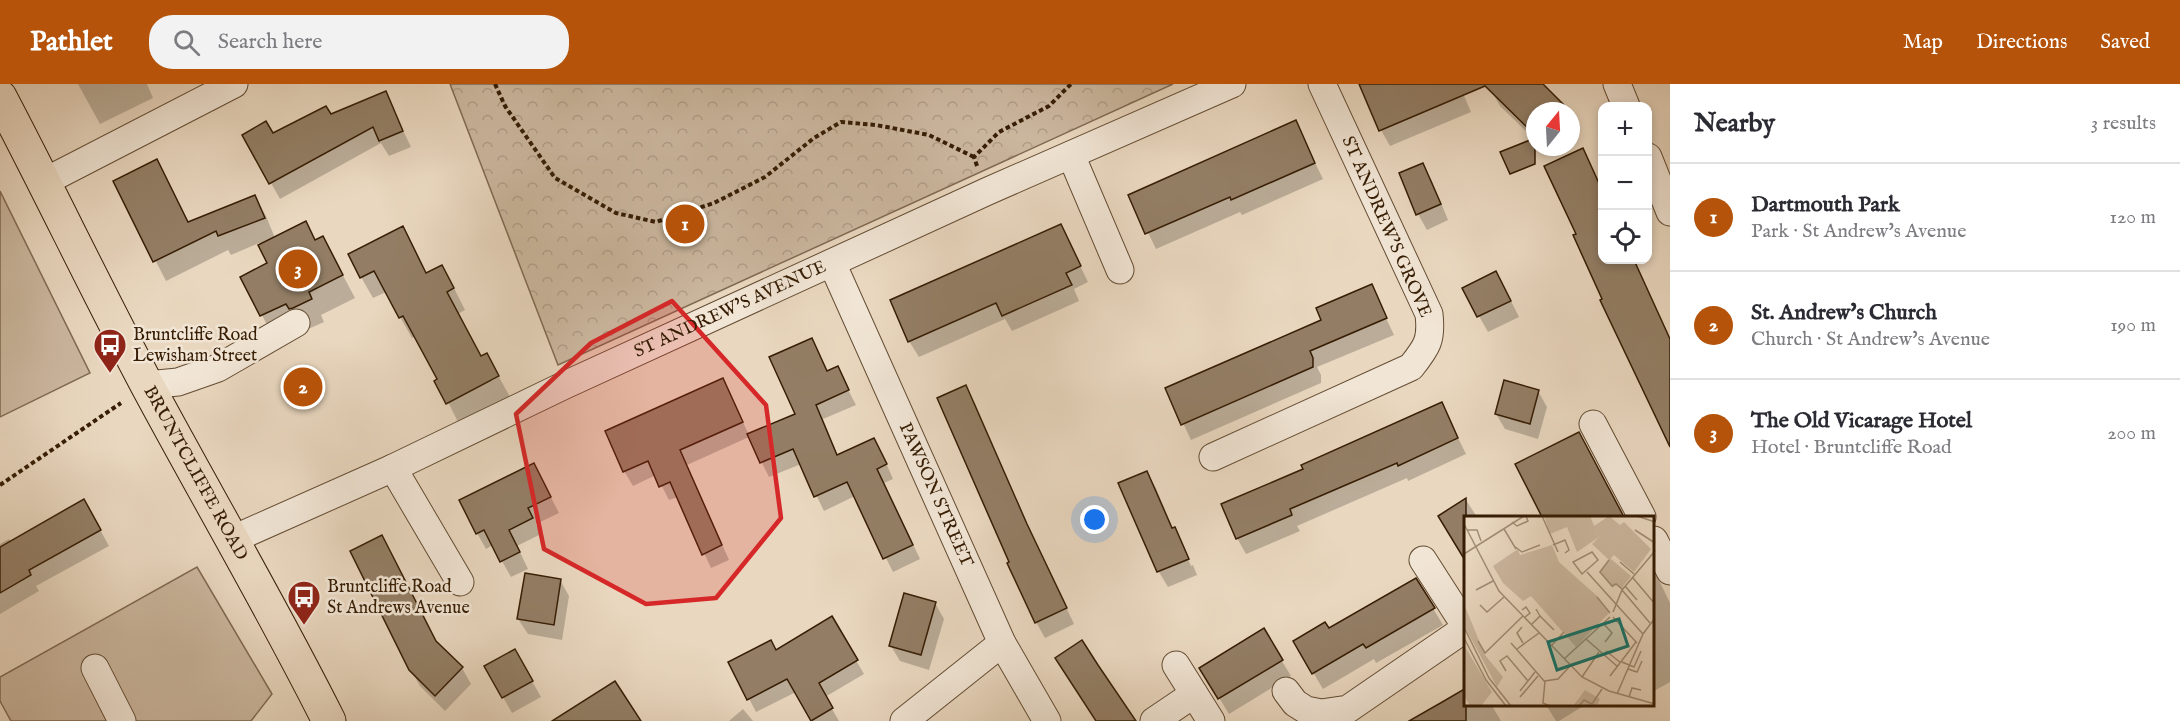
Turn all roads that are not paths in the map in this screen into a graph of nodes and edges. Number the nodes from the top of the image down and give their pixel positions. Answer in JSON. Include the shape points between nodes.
{"nodes":[{"id":1,"x":234,"y":84,"type":"edge"},
{"id":2,"x":1232,"y":84,"type":"edge"},
{"id":3,"x":1322,"y":84,"type":"edge"},
{"id":4,"x":1617,"y":84,"type":"edge"},
{"id":5,"x":205,"y":91,"type":"edge"},
{"id":6,"x":0,"y":97,"type":"edge"},
{"id":7,"x":1624,"y":102,"type":"edge"},
{"id":8,"x":1071,"y":155,"type":"junction"},
{"id":9,"x":1652,"y":169,"type":"edge"},
{"id":10,"x":44,"y":182,"type":"junction"},
{"id":11,"x":1670,"y":212,"type":"edge"},
{"id":12,"x":832,"y":263,"type":"junction"},
{"id":13,"x":1120,"y":270,"type":"dead end"},
{"id":14,"x":296,"y":323,"type":"dead end"},
{"id":15,"x":147,"y":385,"type":"junction"},
{"id":16,"x":1593,"y":424,"type":"dead end"},
{"id":17,"x":1213,"y":457,"type":"dead end"},
{"id":18,"x":393,"y":468,"type":"junction"},
{"id":19,"x":1641,"y":516,"type":"edge"},
{"id":20,"x":231,"y":540,"type":"junction"},
{"id":21,"x":1655,"y":544,"type":"edge"},
{"id":22,"x":1423,"y":560,"type":"dead end"},
{"id":23,"x":1670,"y":571,"type":"edge"},
{"id":24,"x":460,"y":582,"type":"dead end"},
{"id":25,"x":1464,"y":625,"type":"edge"},
{"id":26,"x":1464,"y":630,"type":"edge"},
{"id":27,"x":1002,"y":643,"type":"junction"},
{"id":28,"x":1176,"y":665,"type":"dead end"},
{"id":29,"x":95,"y":668,"type":"dead end"},
{"id":30,"x":1286,"y":691,"type":"dead end"},
{"id":31,"x":1194,"y":694,"type":"junction"},
{"id":32,"x":1352,"y":715,"type":"edge"},
{"id":33,"x":327,"y":720,"type":"edge"},
{"id":34,"x":122,"y":721,"type":"edge"},
{"id":35,"x":904,"y":721,"type":"edge"},
{"id":36,"x":1047,"y":721,"type":"edge"},
{"id":37,"x":1155,"y":721,"type":"edge"},
{"id":38,"x":1211,"y":721,"type":"edge"}],
"edges":[{"from":1,"to":5,"type":"street"},
{"from":2,"to":8,"type":"street","name":"ST ANDREW'S AVENUE"},
{"from":3,"to":17,"type":"street","name":"ST ANDREW'S GROVE","via":[[1429,314],[1431,331],[1426,349],[1411,366]]},
{"from":4,"to":7,"type":"street"},
{"from":5,"to":10,"type":"street"},
{"from":6,"to":10,"type":"main road","name":"BRUNTCLIFFE ROAD"},
{"from":8,"to":12,"type":"street","name":"ST ANDREW'S AVENUE"},
{"from":8,"to":13,"type":"street"},
{"from":9,"to":11,"type":"street"},
{"from":10,"to":15,"type":"main road","name":"BRUNTCLIFFE ROAD"},
{"from":12,"to":18,"type":"street","name":"ST ANDREW'S AVENUE"},
{"from":12,"to":27,"type":"street","name":"PAWSON STREET"},
{"from":14,"to":15,"type":"street","via":[[218,368],[178,382]]},
{"from":15,"to":20,"type":"main road","name":"BRUNTCLIFFE ROAD"},
{"from":16,"to":19,"type":"street"},
{"from":18,"to":20,"type":"street","name":"ST ANDREW'S AVENUE"},
{"from":18,"to":24,"type":"street"},
{"from":20,"to":33,"type":"main road","name":"BRUNTCLIFFE ROAD","via":[[284,631]]},
{"from":21,"to":23,"type":"street"},
{"from":22,"to":25,"type":"street"},
{"from":26,"to":32,"type":"street"},
{"from":27,"to":35,"type":"street"},
{"from":27,"to":36,"type":"street","name":"PAWSON STREET"},
{"from":28,"to":31,"type":"street"},
{"from":29,"to":34,"type":"street"},
{"from":30,"to":32,"type":"street","via":[[1294,703],[1306,710]]},
{"from":31,"to":37,"type":"street"},
{"from":31,"to":38,"type":"street"}]}
